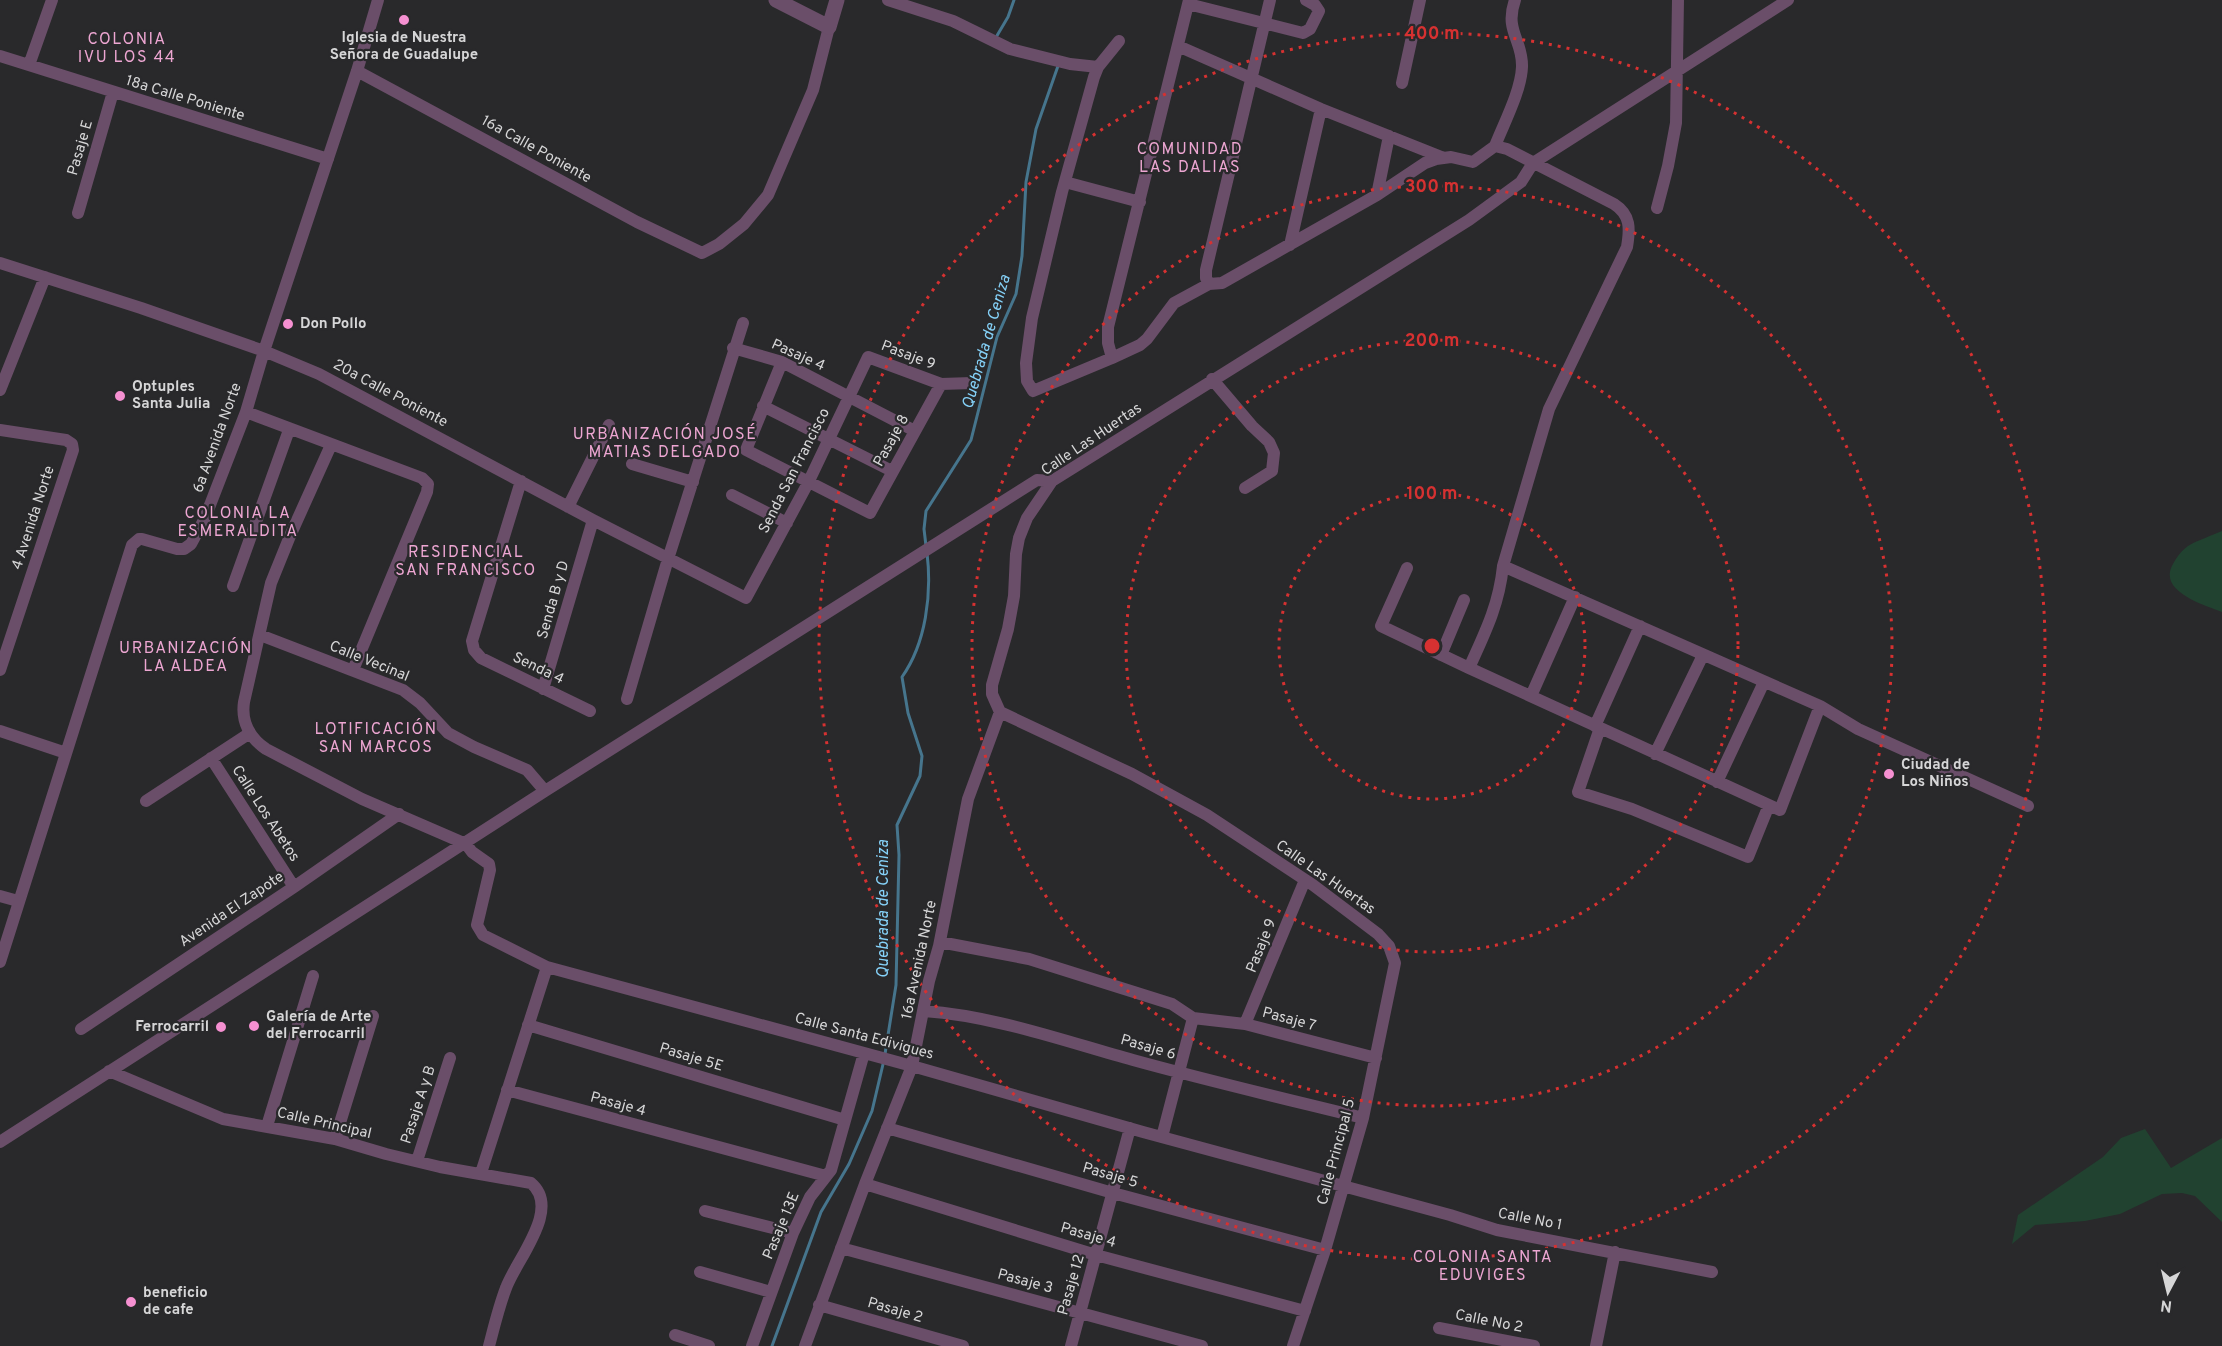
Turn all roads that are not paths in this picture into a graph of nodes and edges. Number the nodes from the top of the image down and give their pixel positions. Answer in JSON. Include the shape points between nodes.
{"nodes":[{"id":1,"x":52,"y":0,"type":"edge"},
{"id":2,"x":378,"y":0,"type":"edge"},
{"id":3,"x":776,"y":0,"type":"edge"},
{"id":4,"x":837,"y":0,"type":"edge"},
{"id":5,"x":888,"y":0,"type":"edge"},
{"id":6,"x":1270,"y":0,"type":"edge"},
{"id":7,"x":1306,"y":0,"type":"edge"},
{"id":8,"x":1420,"y":0,"type":"edge"},
{"id":9,"x":1515,"y":0,"type":"edge"},
{"id":10,"x":1678,"y":0,"type":"edge"},
{"id":11,"x":1788,"y":0,"type":"edge"},
{"id":12,"x":1189,"y":2,"type":"edge"},
{"id":13,"x":1264,"y":23,"type":"junction"},
{"id":14,"x":829,"y":27,"type":"junction"},
{"id":15,"x":1119,"y":41,"type":"dead end"},
{"id":16,"x":1178,"y":46,"type":"junction"},
{"id":17,"x":0,"y":56,"type":"edge"},
{"id":18,"x":29,"y":65,"type":"junction"},
{"id":19,"x":1098,"y":67,"type":"junction"},
{"id":20,"x":357,"y":71,"type":"junction"},
{"id":21,"x":1677,"y":71,"type":"junction"},
{"id":22,"x":1251,"y":77,"type":"junction"},
{"id":23,"x":1401,"y":83,"type":"dead end"},
{"id":24,"x":113,"y":92,"type":"junction"},
{"id":25,"x":1321,"y":109,"type":"junction"},
{"id":26,"x":1389,"y":136,"type":"junction"},
{"id":27,"x":1495,"y":146,"type":"junction"},
{"id":28,"x":1444,"y":158,"type":"junction"},
{"id":29,"x":328,"y":159,"type":"junction"},
{"id":30,"x":1533,"y":163,"type":"junction"},
{"id":31,"x":1065,"y":182,"type":"junction"},
{"id":32,"x":1377,"y":195,"type":"junction"},
{"id":33,"x":1140,"y":202,"type":"junction"},
{"id":34,"x":1657,"y":208,"type":"dead end"},
{"id":35,"x":78,"y":213,"type":"dead end"},
{"id":36,"x":1290,"y":245,"type":"junction"},
{"id":37,"x":0,"y":263,"type":"edge"},
{"id":38,"x":45,"y":278,"type":"junction"},
{"id":39,"x":1209,"y":284,"type":"junction"},
{"id":40,"x":743,"y":323,"type":"dead end"},
{"id":41,"x":734,"y":348,"type":"junction"},
{"id":42,"x":264,"y":351,"type":"junction"},
{"id":43,"x":868,"y":357,"type":"joint"},
{"id":44,"x":1112,"y":358,"type":"junction"},
{"id":45,"x":782,"y":362,"type":"junction"},
{"id":46,"x":1212,"y":379,"type":"junction"},
{"id":47,"x":972,"y":383,"type":"dead end"},
{"id":48,"x":941,"y":384,"type":"junction"},
{"id":49,"x":0,"y":390,"type":"edge"},
{"id":50,"x":849,"y":397,"type":"junction"},
{"id":51,"x":763,"y":406,"type":"junction"},
{"id":52,"x":246,"y":412,"type":"junction"},
{"id":53,"x":609,"y":425,"type":"dead end"},
{"id":54,"x":0,"y":430,"type":"edge"},
{"id":55,"x":289,"y":430,"type":"junction"},
{"id":56,"x":915,"y":431,"type":"junction"},
{"id":57,"x":829,"y":440,"type":"junction"},
{"id":58,"x":331,"y":445,"type":"junction"},
{"id":59,"x":632,"y":464,"type":"dead end"},
{"id":60,"x":892,"y":471,"type":"junction"},
{"id":61,"x":521,"y":481,"type":"junction"},
{"id":62,"x":1052,"y":481,"type":"junction"},
{"id":63,"x":693,"y":482,"type":"junction"},
{"id":64,"x":808,"y":483,"type":"junction"},
{"id":65,"x":1245,"y":488,"type":"dead end"},
{"id":66,"x":732,"y":495,"type":"dead end"},
{"id":67,"x":568,"y":507,"type":"junction"},
{"id":68,"x":593,"y":520,"type":"junction"},
{"id":69,"x":787,"y":524,"type":"junction"},
{"id":70,"x":668,"y":559,"type":"junction"},
{"id":71,"x":1503,"y":566,"type":"junction"},
{"id":72,"x":1407,"y":568,"type":"dead end"},
{"id":73,"x":233,"y":586,"type":"dead end"},
{"id":74,"x":1575,"y":597,"type":"junction"},
{"id":75,"x":746,"y":598,"type":"joint"},
{"id":76,"x":1464,"y":600,"type":"dead end"},
{"id":77,"x":1640,"y":626,"type":"junction"},
{"id":78,"x":260,"y":634,"type":"junction"},
{"id":79,"x":1441,"y":655,"type":"junction"},
{"id":80,"x":1703,"y":655,"type":"junction"},
{"id":81,"x":1469,"y":668,"type":"junction"},
{"id":82,"x":0,"y":670,"type":"edge"},
{"id":83,"x":353,"y":670,"type":"junction"},
{"id":84,"x":1764,"y":682,"type":"junction"},
{"id":85,"x":543,"y":689,"type":"junction"},
{"id":86,"x":1530,"y":696,"type":"junction"},
{"id":87,"x":627,"y":699,"type":"dead end"},
{"id":88,"x":1820,"y":706,"type":"junction"},
{"id":89,"x":590,"y":711,"type":"dead end"},
{"id":90,"x":1000,"y":712,"type":"junction"},
{"id":91,"x":1597,"y":727,"type":"junction"},
{"id":92,"x":0,"y":731,"type":"edge"},
{"id":93,"x":250,"y":733,"type":"junction"},
{"id":94,"x":66,"y":753,"type":"junction"},
{"id":95,"x":1655,"y":754,"type":"junction"},
{"id":96,"x":211,"y":758,"type":"junction"},
{"id":97,"x":1718,"y":782,"type":"junction"},
{"id":98,"x":545,"y":792,"type":"junction"},
{"id":99,"x":146,"y":801,"type":"dead end"},
{"id":100,"x":1769,"y":805,"type":"junction"},
{"id":101,"x":2028,"y":806,"type":"dead end"},
{"id":102,"x":399,"y":814,"type":"junction"},
{"id":103,"x":466,"y":844,"type":"junction"},
{"id":104,"x":1305,"y":880,"type":"junction"},
{"id":105,"x":294,"y":887,"type":"junction"},
{"id":106,"x":0,"y":896,"type":"edge"},
{"id":107,"x":18,"y":901,"type":"junction"},
{"id":108,"x":940,"y":942,"type":"junction"},
{"id":109,"x":0,"y":962,"type":"edge"},
{"id":110,"x":1395,"y":963,"type":"joint"},
{"id":111,"x":547,"y":967,"type":"junction"},
{"id":112,"x":313,"y":976,"type":"dead end"},
{"id":113,"x":924,"y":1011,"type":"junction"},
{"id":114,"x":373,"y":1016,"type":"dead end"},
{"id":115,"x":1193,"y":1018,"type":"junction"},
{"id":116,"x":1245,"y":1024,"type":"junction"},
{"id":117,"x":528,"y":1025,"type":"junction"},
{"id":118,"x":81,"y":1029,"type":"dead end"},
{"id":119,"x":864,"y":1053,"type":"junction"},
{"id":120,"x":450,"y":1058,"type":"dead end"},
{"id":121,"x":1376,"y":1058,"type":"junction"},
{"id":122,"x":912,"y":1066,"type":"junction"},
{"id":123,"x":109,"y":1071,"type":"junction"},
{"id":124,"x":1179,"y":1073,"type":"junction"},
{"id":125,"x":507,"y":1090,"type":"junction"},
{"id":126,"x":1363,"y":1118,"type":"junction"},
{"id":127,"x":845,"y":1120,"type":"junction"},
{"id":128,"x":267,"y":1126,"type":"junction"},
{"id":129,"x":887,"y":1128,"type":"junction"},
{"id":130,"x":1130,"y":1128,"type":"junction"},
{"id":131,"x":1162,"y":1137,"type":"junction"},
{"id":132,"x":335,"y":1140,"type":"junction"},
{"id":133,"x":0,"y":1142,"type":"edge"},
{"id":134,"x":417,"y":1161,"type":"junction"},
{"id":135,"x":481,"y":1173,"type":"junction"},
{"id":136,"x":826,"y":1176,"type":"junction"},
{"id":137,"x":865,"y":1184,"type":"junction"},
{"id":138,"x":1344,"y":1186,"type":"junction"},
{"id":139,"x":1113,"y":1193,"type":"junction"},
{"id":140,"x":705,"y":1210,"type":"dead end"},
{"id":141,"x":793,"y":1233,"type":"junction"},
{"id":142,"x":840,"y":1248,"type":"junction"},
{"id":143,"x":1325,"y":1250,"type":"junction"},
{"id":144,"x":1615,"y":1252,"type":"junction"},
{"id":145,"x":1096,"y":1255,"type":"junction"},
{"id":146,"x":700,"y":1272,"type":"dead end"},
{"id":147,"x":1712,"y":1272,"type":"dead end"},
{"id":148,"x":771,"y":1292,"type":"junction"},
{"id":149,"x":819,"y":1305,"type":"junction"},
{"id":150,"x":1305,"y":1311,"type":"junction"},
{"id":151,"x":1080,"y":1313,"type":"junction"},
{"id":152,"x":1439,"y":1328,"type":"dead end"},
{"id":153,"x":675,"y":1335,"type":"dead end"},
{"id":154,"x":489,"y":1346,"type":"edge"},
{"id":155,"x":709,"y":1346,"type":"edge"},
{"id":156,"x":752,"y":1346,"type":"edge"},
{"id":157,"x":805,"y":1346,"type":"edge"},
{"id":158,"x":963,"y":1346,"type":"edge"},
{"id":159,"x":1071,"y":1346,"type":"edge"},
{"id":160,"x":1202,"y":1346,"type":"edge"},
{"id":161,"x":1293,"y":1346,"type":"edge"},
{"id":162,"x":1534,"y":1346,"type":"edge"},
{"id":163,"x":1596,"y":1346,"type":"edge"}],
"edges":[{"from":1,"to":18,"type":"street"},
{"from":2,"to":20,"type":"street","name":"6a Avenida Norte"},
{"from":3,"to":14,"type":"street"},
{"from":4,"to":14,"type":"street"},
{"from":5,"to":19,"type":"street","via":[[953,21],[1010,50]]},
{"from":6,"to":13,"type":"street"},
{"from":7,"to":13,"type":"street","via":[[1319,11],[1308,31]]},
{"from":8,"to":23,"type":"street"},
{"from":9,"to":27,"type":"street","via":[[1510,13],[1511,27],[1521,55],[1521,80]]},
{"from":10,"to":21,"type":"street"},
{"from":11,"to":21,"type":"street","name":"Calle Las Huertas"},
{"from":12,"to":13,"type":"street"},
{"from":12,"to":16,"type":"street"},
{"from":13,"to":22,"type":"street"},
{"from":14,"to":20,"type":"street","name":"16a Calle Poniente","via":[[813,90],[768,195],[744,224],[702,253]]},
{"from":15,"to":19,"type":"street"},
{"from":16,"to":22,"type":"street"},
{"from":16,"to":33,"type":"street"},
{"from":17,"to":18,"type":"street","name":"18a Calle Poniente"},
{"from":18,"to":24,"type":"street","name":"18a Calle Poniente"},
{"from":19,"to":31,"type":"street"},
{"from":20,"to":29,"type":"street","name":"6a Avenida Norte"},
{"from":21,"to":30,"type":"street","name":"Calle Las Huertas"},
{"from":21,"to":34,"type":"street","via":[[1676,123]]},
{"from":22,"to":25,"type":"street"},
{"from":22,"to":39,"type":"street","via":[[1206,270]]},
{"from":24,"to":29,"type":"street","name":"18a Calle Poniente"},
{"from":24,"to":35,"type":"street","name":"Pasaje E"},
{"from":25,"to":26,"type":"street"},
{"from":25,"to":36,"type":"street"},
{"from":26,"to":28,"type":"street"},
{"from":26,"to":32,"type":"street"},
{"from":27,"to":28,"type":"street","via":[[1473,162]]},
{"from":27,"to":30,"type":"street"},
{"from":28,"to":32,"type":"street","via":[[1425,163]]},
{"from":29,"to":42,"type":"street","name":"6a Avenida Norte"},
{"from":30,"to":46,"type":"street","name":"Calle Las Huertas","via":[[1521,182],[1469,220]]},
{"from":30,"to":71,"type":"street","via":[[1622,209],[1629,220],[1630,233],[1627,247],[1549,409]]},
{"from":31,"to":33,"type":"street"},
{"from":31,"to":44,"type":"street","via":[[1032,318],[1027,381],[1033,391]]},
{"from":32,"to":36,"type":"street"},
{"from":33,"to":44,"type":"street","via":[[1108,327]]},
{"from":36,"to":39,"type":"street","via":[[1222,283]]},
{"from":37,"to":38,"type":"street","name":"20a Calle Poniente"},
{"from":38,"to":42,"type":"street","name":"20a Calle Poniente"},
{"from":38,"to":49,"type":"street"},
{"from":39,"to":44,"type":"street","via":[[1174,303],[1140,345]]},
{"from":40,"to":41,"type":"street"},
{"from":41,"to":45,"type":"street","name":"Pasaje 4"},
{"from":41,"to":63,"type":"street"},
{"from":42,"to":52,"type":"street","name":"6a Avenida Norte"},
{"from":42,"to":61,"type":"street","name":"20a Calle Poniente","via":[[319,374]]},
{"from":43,"to":48,"type":"street","name":"Pasaje 9"},
{"from":43,"to":50,"type":"street","name":"Senda San Francisco"},
{"from":45,"to":50,"type":"street","name":"Pasaje 4"},
{"from":45,"to":51,"type":"street"},
{"from":46,"to":62,"type":"street","name":"Calle Las Huertas"},
{"from":46,"to":65,"type":"street","via":[[1269,442],[1274,453],[1272,471]]},
{"from":47,"to":48,"type":"street","name":"Pasaje 9"},
{"from":48,"to":56,"type":"street","name":"Pasaje 8"},
{"from":50,"to":56,"type":"street"},
{"from":50,"to":57,"type":"street","name":"Senda San Francisco"},
{"from":51,"to":57,"type":"street"},
{"from":51,"to":64,"type":"street","via":[[746,450]]},
{"from":52,"to":55,"type":"street"},
{"from":52,"to":94,"type":"street","name":"6a Avenida Norte","via":[[191,544],[180,549],[139,539],[132,545]]},
{"from":53,"to":67,"type":"street"},
{"from":54,"to":82,"type":"street","name":"4 Avenida Norte","via":[[66,440],[73,450]]},
{"from":55,"to":58,"type":"street"},
{"from":55,"to":73,"type":"street"},
{"from":56,"to":60,"type":"street","name":"Pasaje 8"},
{"from":57,"to":60,"type":"street"},
{"from":57,"to":64,"type":"street","name":"Senda San Francisco"},
{"from":58,"to":78,"type":"street","via":[[280,559]]},
{"from":58,"to":83,"type":"street","via":[[422,478],[428,484]]},
{"from":59,"to":63,"type":"street"},
{"from":60,"to":64,"type":"street","name":"Pasaje 8","via":[[870,513]]},
{"from":61,"to":67,"type":"street","name":"20a Calle Poniente"},
{"from":61,"to":85,"type":"street","name":"Senda 4","via":[[472,641],[481,658]]},
{"from":62,"to":90,"type":"street","name":"Calle Las Huertas","via":[[1027,518],[1019,538],[1008,629],[992,685]]},
{"from":62,"to":98,"type":"street","via":[[1037,480]]},
{"from":63,"to":70,"type":"street"},
{"from":64,"to":69,"type":"street","name":"Senda San Francisco"},
{"from":66,"to":69,"type":"street"},
{"from":67,"to":68,"type":"street","name":"20a Calle Poniente"},
{"from":68,"to":70,"type":"street","name":"20a Calle Poniente"},
{"from":68,"to":85,"type":"street","name":"Senda B y D"},
{"from":69,"to":75,"type":"street","name":"Senda San Francisco"},
{"from":70,"to":75,"type":"street","name":"20a Calle Poniente"},
{"from":70,"to":87,"type":"street"},
{"from":71,"to":74,"type":"street"},
{"from":71,"to":81,"type":"street","via":[[1494,614]]},
{"from":72,"to":79,"type":"street","via":[[1381,626]]},
{"from":74,"to":77,"type":"street"},
{"from":74,"to":86,"type":"street"},
{"from":76,"to":79,"type":"street"},
{"from":77,"to":80,"type":"street"},
{"from":77,"to":91,"type":"street"},
{"from":78,"to":83,"type":"street","name":"Calle Vecinal"},
{"from":78,"to":93,"type":"street","via":[[243,712]]},
{"from":79,"to":81,"type":"street"},
{"from":80,"to":84,"type":"street"},
{"from":80,"to":95,"type":"street"},
{"from":81,"to":86,"type":"street"},
{"from":83,"to":98,"type":"street","name":"Calle Vecinal","via":[[403,690],[448,733],[527,770]]},
{"from":84,"to":88,"type":"street"},
{"from":84,"to":97,"type":"street"},
{"from":85,"to":89,"type":"street","name":"Senda 4"},
{"from":86,"to":91,"type":"street"},
{"from":88,"to":100,"type":"street","via":[[1780,810]]},
{"from":88,"to":101,"type":"street","via":[[1858,729]]},
{"from":90,"to":104,"type":"street","name":"Calle Las Huertas","via":[[1151,784]]},
{"from":90,"to":108,"type":"street","name":"16a Avenida Norte","via":[[968,799]]},
{"from":91,"to":95,"type":"street"},
{"from":91,"to":100,"type":"street","via":[[1578,792],[1653,817],[1748,857]]},
{"from":92,"to":94,"type":"street"},
{"from":93,"to":96,"type":"street"},
{"from":93,"to":102,"type":"street","via":[[266,749],[326,782]]},
{"from":94,"to":107,"type":"street","name":"6a Avenida Norte"},
{"from":95,"to":97,"type":"street"},
{"from":96,"to":99,"type":"street"},
{"from":96,"to":105,"type":"street","name":"Calle Los Abetos"},
{"from":97,"to":100,"type":"street"},
{"from":98,"to":103,"type":"street"},
{"from":102,"to":103,"type":"street"},
{"from":102,"to":105,"type":"street","name":"Avenida El Zapote"},
{"from":103,"to":111,"type":"street","name":"Calle Santa Edivigues","via":[[489,864],[490,870],[477,928],[483,935]]},
{"from":103,"to":123,"type":"street"},
{"from":104,"to":110,"type":"street","name":"Calle Las Huertas","via":[[1378,934],[1389,946]]},
{"from":104,"to":116,"type":"street","name":"Pasaje 9"},
{"from":105,"to":118,"type":"street","name":"Avenida El Zapote"},
{"from":106,"to":107,"type":"street"},
{"from":107,"to":109,"type":"street","name":"6a Avenida Norte"},
{"from":108,"to":113,"type":"street","name":"16a Avenida Norte"},
{"from":108,"to":115,"type":"street","via":[[1029,959],[1172,1004]]},
{"from":110,"to":121,"type":"street","name":"Calle Principal 5"},
{"from":111,"to":117,"type":"street"},
{"from":111,"to":119,"type":"street","name":"Calle Santa Edivigues"},
{"from":112,"to":128,"type":"street"},
{"from":113,"to":122,"type":"street","name":"16a Avenida Norte"},
{"from":113,"to":124,"type":"street","name":"Pasaje 6","via":[[958,1013],[1012,1026]]},
{"from":114,"to":132,"type":"street"},
{"from":115,"to":116,"type":"street","name":"Pasaje 7"},
{"from":115,"to":124,"type":"street"},
{"from":116,"to":121,"type":"street","name":"Pasaje 7"},
{"from":117,"to":125,"type":"street"},
{"from":117,"to":127,"type":"street","name":"Pasaje 5E"},
{"from":119,"to":122,"type":"street","name":"Calle Santa Edivigues"},
{"from":119,"to":127,"type":"street","name":"Pasaje 13E"},
{"from":120,"to":134,"type":"street","name":"Pasaje A y B"},
{"from":121,"to":126,"type":"street","name":"Calle Principal 5"},
{"from":122,"to":129,"type":"street","name":"16a Avenida Norte"},
{"from":122,"to":130,"type":"street","name":"Calle Santa Edivigues"},
{"from":123,"to":128,"type":"street","name":"Calle Principal","via":[[223,1119]]},
{"from":123,"to":133,"type":"street"},
{"from":124,"to":126,"type":"street","name":"Pasaje 6"},
{"from":124,"to":131,"type":"street"},
{"from":125,"to":135,"type":"street"},
{"from":125,"to":136,"type":"street","name":"Pasaje 4"},
{"from":126,"to":138,"type":"street","name":"Calle Principal 5"},
{"from":127,"to":136,"type":"street","name":"Pasaje 13E"},
{"from":128,"to":132,"type":"street","name":"Calle Principal"},
{"from":129,"to":137,"type":"street","name":"16a Avenida Norte"},
{"from":129,"to":139,"type":"street","name":"Pasaje 5"},
{"from":130,"to":131,"type":"street","name":"Calle Santa Edivigues"},
{"from":130,"to":139,"type":"street","name":"Pasaje 12"},
{"from":131,"to":138,"type":"street","name":"Calle Santa Edivigues"},
{"from":132,"to":134,"type":"street","name":"Calle Principal"},
{"from":134,"to":135,"type":"street","name":"Calle Principal"},
{"from":135,"to":154,"type":"street","name":"Calle Principal","via":[[531,1183],[541,1195],[542,1212],[506,1286]]},
{"from":136,"to":141,"type":"street","name":"Pasaje 13E","via":[[810,1197]]},
{"from":137,"to":142,"type":"street","name":"16a Avenida Norte"},
{"from":137,"to":145,"type":"street","name":"Pasaje 4"},
{"from":138,"to":143,"type":"street","name":"Calle Principal 5"},
{"from":138,"to":144,"type":"street","name":"Calle No 1","via":[[1497,1230]]},
{"from":139,"to":143,"type":"street","name":"Pasaje 5"},
{"from":139,"to":145,"type":"street","name":"Pasaje 12"},
{"from":140,"to":141,"type":"street"},
{"from":141,"to":148,"type":"street","name":"Pasaje 13E"},
{"from":142,"to":149,"type":"street","name":"16a Avenida Norte"},
{"from":142,"to":151,"type":"street","name":"Pasaje 3"},
{"from":143,"to":150,"type":"street","name":"Calle Principal 5"},
{"from":144,"to":147,"type":"street","name":"Calle No 1"},
{"from":144,"to":163,"type":"street"},
{"from":145,"to":150,"type":"street","name":"Pasaje 4"},
{"from":145,"to":151,"type":"street","name":"Pasaje 12"},
{"from":146,"to":148,"type":"street"},
{"from":148,"to":156,"type":"street","name":"Pasaje 13E"},
{"from":149,"to":157,"type":"street","name":"16a Avenida Norte"},
{"from":149,"to":158,"type":"street","name":"Pasaje 2"},
{"from":150,"to":161,"type":"street","name":"Calle Principal 5"},
{"from":151,"to":159,"type":"street","name":"Pasaje 12"},
{"from":151,"to":160,"type":"street","name":"Pasaje 3"},
{"from":152,"to":162,"type":"street","name":"Calle No 2"},
{"from":153,"to":155,"type":"street"}]}
